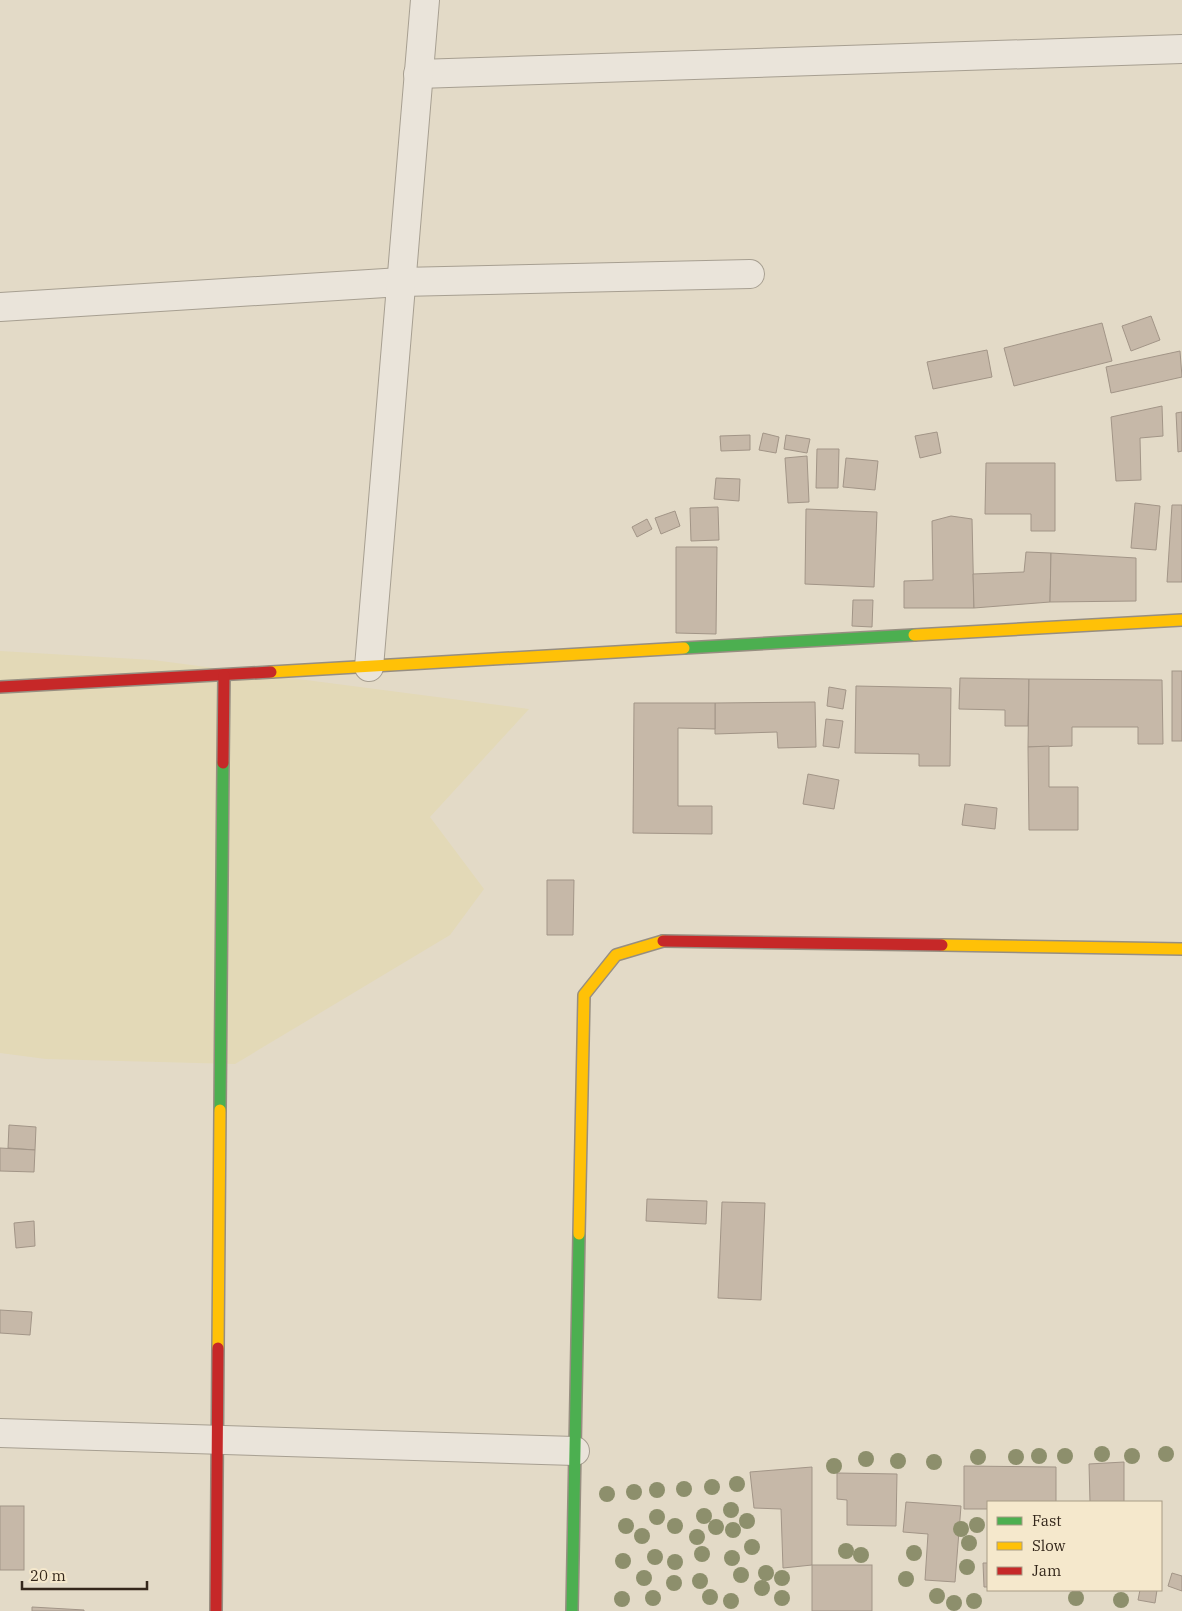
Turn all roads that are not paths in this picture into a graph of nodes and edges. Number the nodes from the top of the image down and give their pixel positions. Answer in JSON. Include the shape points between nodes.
{"nodes":[{"id":1,"x":425,"y":0,"type":"edge"},
{"id":2,"x":1182,"y":49,"type":"edge"},
{"id":3,"x":418,"y":74,"type":"junction"},
{"id":4,"x":750,"y":274,"type":"dead end"},
{"id":5,"x":401,"y":282,"type":"junction"},
{"id":6,"x":0,"y":307,"type":"edge"},
{"id":7,"x":1182,"y":620,"type":"edge"},
{"id":8,"x":369,"y":666,"type":"junction"},
{"id":9,"x":224,"y":675,"type":"junction"},
{"id":10,"x":0,"y":688,"type":"edge"},
{"id":11,"x":1182,"y":949,"type":"edge"},
{"id":12,"x":0,"y":1433,"type":"edge"},
{"id":13,"x":220,"y":1440,"type":"junction"},
{"id":14,"x":575,"y":1451,"type":"junction"},
{"id":15,"x":216,"y":1611,"type":"edge"},
{"id":16,"x":572,"y":1611,"type":"edge"}],
"edges":[{"from":1,"to":3,"type":"street"},
{"from":2,"to":3,"type":"street"},
{"from":3,"to":5,"type":"street"},
{"from":4,"to":5,"type":"street"},
{"from":5,"to":6,"type":"street"},
{"from":5,"to":8,"type":"street"},
{"from":7,"to":8,"type":"street"},
{"from":8,"to":9,"type":"street"},
{"from":9,"to":10,"type":"street"},
{"from":9,"to":13,"type":"street"},
{"from":11,"to":14,"type":"street","via":[[668,940],[616,955],[584,995]]},
{"from":12,"to":13,"type":"street"},
{"from":13,"to":14,"type":"street"},
{"from":13,"to":15,"type":"street"},
{"from":14,"to":16,"type":"street"}]}
